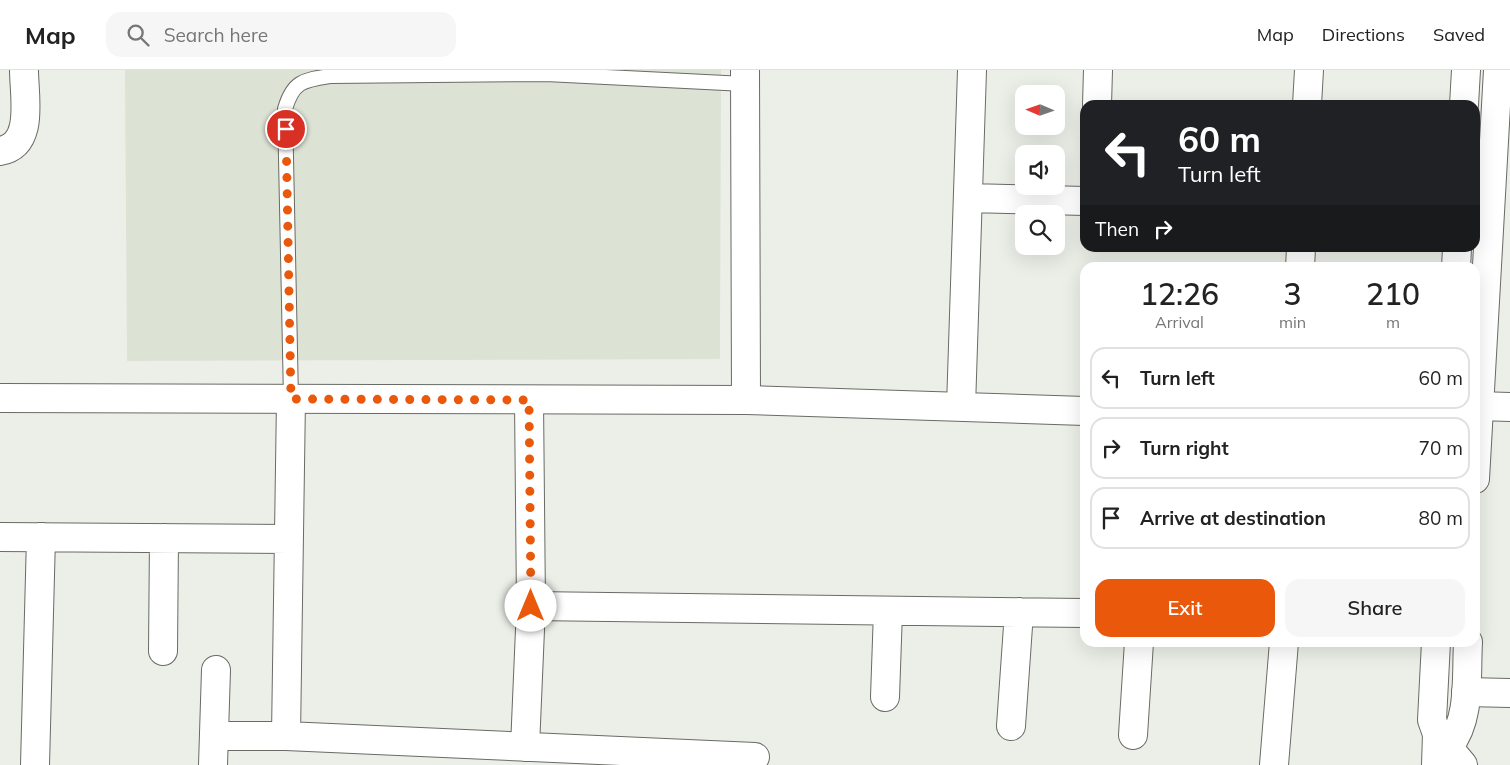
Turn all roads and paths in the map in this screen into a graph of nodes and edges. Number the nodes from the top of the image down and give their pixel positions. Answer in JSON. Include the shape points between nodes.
{"nodes":[{"id":1,"x":24,"y":70,"type":"edge"},
{"id":2,"x":972,"y":70,"type":"edge"},
{"id":3,"x":1098,"y":70,"type":"edge"},
{"id":4,"x":1308,"y":70,"type":"edge"},
{"id":5,"x":1466,"y":70,"type":"edge"},
{"id":6,"x":1498,"y":70,"type":"edge"},
{"id":7,"x":745,"y":77,"type":"edge"},
{"id":8,"x":1097,"y":100,"type":"edge"},
{"id":9,"x":1307,"y":100,"type":"edge"},
{"id":10,"x":1464,"y":100,"type":"edge"},
{"id":11,"x":0,"y":151,"type":"edge"},
{"id":12,"x":968,"y":198,"type":"junction"},
{"id":13,"x":1080,"y":202,"type":"edge"},
{"id":14,"x":1480,"y":372,"type":"edge"},
{"id":15,"x":0,"y":398,"type":"edge"},
{"id":16,"x":291,"y":399,"type":"junction"},
{"id":17,"x":529,"y":400,"type":"junction"},
{"id":18,"x":746,"y":400,"type":"junction"},
{"id":19,"x":1480,"y":406,"type":"edge"},
{"id":20,"x":961,"y":407,"type":"junction"},
{"id":21,"x":1510,"y":407,"type":"edge"},
{"id":22,"x":1080,"y":411,"type":"edge"},
{"id":23,"x":0,"y":537,"type":"edge"},
{"id":24,"x":41,"y":538,"type":"junction"},
{"id":25,"x":164,"y":538,"type":"junction"},
{"id":26,"x":289,"y":539,"type":"junction"},
{"id":27,"x":531,"y":606,"type":"junction"},
{"id":28,"x":888,"y":611,"type":"junction"},
{"id":29,"x":1018,"y":612,"type":"junction"},
{"id":30,"x":1080,"y":613,"type":"edge"},
{"id":31,"x":1139,"y":647,"type":"edge"},
{"id":32,"x":1284,"y":647,"type":"edge"},
{"id":33,"x":1436,"y":647,"type":"edge"},
{"id":34,"x":1468,"y":647,"type":"edge"},
{"id":35,"x":164,"y":651,"type":"dead end"},
{"id":36,"x":216,"y":670,"type":"dead end"},
{"id":37,"x":1466,"y":692,"type":"junction"},
{"id":38,"x":1510,"y":694,"type":"edge"},
{"id":39,"x":885,"y":696,"type":"dead end"},
{"id":40,"x":1011,"y":726,"type":"dead end"},
{"id":41,"x":1133,"y":735,"type":"dead end"},
{"id":42,"x":214,"y":736,"type":"junction"},
{"id":43,"x":286,"y":736,"type":"junction"},
{"id":44,"x":525,"y":747,"type":"junction"},
{"id":45,"x":1446,"y":752,"type":"edge"},
{"id":46,"x":755,"y":758,"type":"dead end"},
{"id":47,"x":671,"y":759,"type":"edge"},
{"id":48,"x":36,"y":765,"type":"edge"},
{"id":49,"x":213,"y":765,"type":"edge"},
{"id":50,"x":1274,"y":765,"type":"edge"}],
"edges":[{"from":1,"to":11,"type":"street","via":[[25,123],[22,138],[15,146]]},
{"from":2,"to":12,"type":"street"},
{"from":3,"to":8,"type":"street"},
{"from":4,"to":9,"type":"street"},
{"from":5,"to":10,"type":"street"},
{"from":6,"to":14,"type":"street"},
{"from":7,"to":16,"type":"lane","via":[[330,76],[306,80],[294,88],[285,109]]},
{"from":7,"to":18,"type":"street"},
{"from":12,"to":13,"type":"street"},
{"from":12,"to":20,"type":"street"},
{"from":15,"to":16,"type":"street"},
{"from":16,"to":17,"type":"street"},
{"from":16,"to":26,"type":"street"},
{"from":17,"to":18,"type":"street"},
{"from":17,"to":27,"type":"street"},
{"from":18,"to":20,"type":"street"},
{"from":19,"to":21,"type":"street"},
{"from":20,"to":22,"type":"street"},
{"from":23,"to":24,"type":"street"},
{"from":24,"to":25,"type":"street"},
{"from":24,"to":48,"type":"street"},
{"from":25,"to":26,"type":"street"},
{"from":25,"to":35,"type":"street"},
{"from":26,"to":43,"type":"street"},
{"from":27,"to":28,"type":"street"},
{"from":27,"to":44,"type":"street"},
{"from":28,"to":29,"type":"street"},
{"from":28,"to":39,"type":"street"},
{"from":29,"to":30,"type":"street"},
{"from":29,"to":40,"type":"street"},
{"from":31,"to":41,"type":"street"},
{"from":32,"to":50,"type":"street"},
{"from":33,"to":45,"type":"street","via":[[1432,720]]},
{"from":34,"to":37,"type":"street"},
{"from":36,"to":42,"type":"street"},
{"from":37,"to":38,"type":"street"},
{"from":37,"to":45,"type":"street","via":[[1457,736]]},
{"from":42,"to":43,"type":"street"},
{"from":42,"to":49,"type":"street"},
{"from":43,"to":44,"type":"street"},
{"from":44,"to":47,"type":"street"},
{"from":46,"to":47,"type":"street"}]}
